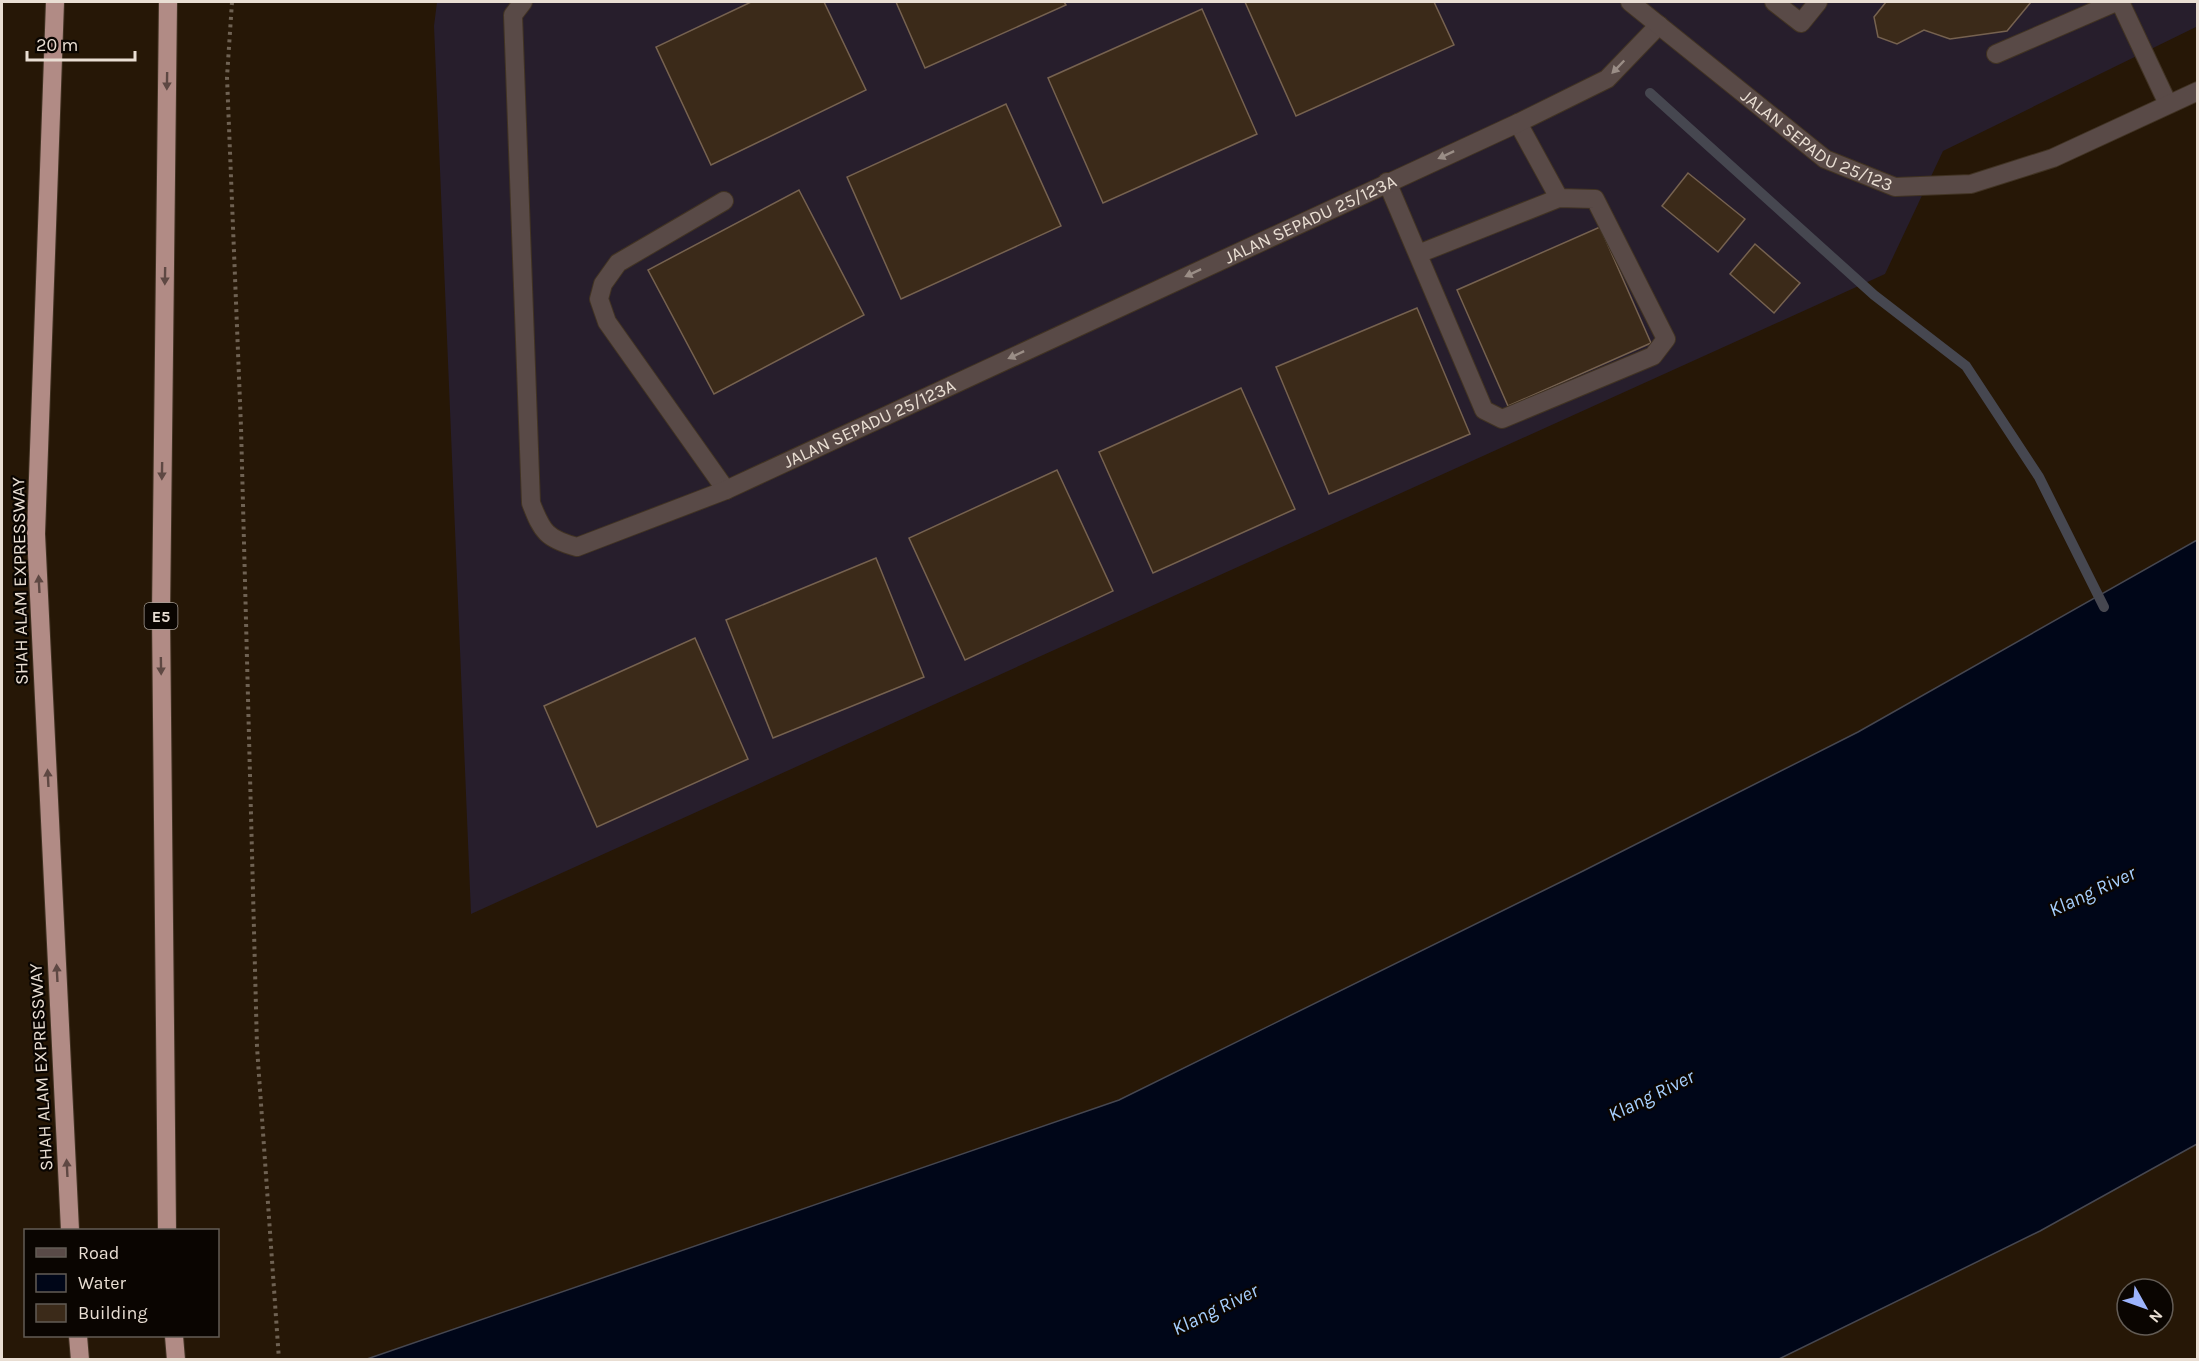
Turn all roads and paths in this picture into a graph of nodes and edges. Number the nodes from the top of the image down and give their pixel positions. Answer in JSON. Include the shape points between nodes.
{"nodes":[{"id":1,"x":55,"y":2,"type":"edge"},
{"id":2,"x":168,"y":2,"type":"edge"},
{"id":3,"x":232,"y":2,"type":"edge"},
{"id":4,"x":523,"y":2,"type":"edge"},
{"id":5,"x":1630,"y":2,"type":"edge"},
{"id":6,"x":1774,"y":2,"type":"edge"},
{"id":7,"x":1818,"y":2,"type":"edge"},
{"id":8,"x":2118,"y":2,"type":"edge"},
{"id":9,"x":1659,"y":25,"type":"junction"},
{"id":10,"x":1996,"y":54,"type":"dead end"},
{"id":11,"x":2198,"y":91,"type":"edge"},
{"id":12,"x":2168,"y":104,"type":"junction"},
{"id":13,"x":1518,"y":123,"type":"junction"},
{"id":14,"x":1387,"y":182,"type":"junction"},
{"id":15,"x":1559,"y":198,"type":"junction"},
{"id":16,"x":724,"y":201,"type":"dead end"},
{"id":17,"x":1418,"y":254,"type":"junction"},
{"id":18,"x":726,"y":490,"type":"junction"},
{"id":19,"x":70,"y":1228,"type":"edge"},
{"id":20,"x":167,"y":1229,"type":"edge"},
{"id":21,"x":78,"y":1337,"type":"edge"},
{"id":22,"x":174,"y":1337,"type":"edge"},
{"id":23,"x":80,"y":1359,"type":"edge"},
{"id":24,"x":176,"y":1359,"type":"edge"},
{"id":25,"x":279,"y":1359,"type":"edge"}],
"edges":[{"from":19,"to":1,"type":"highway","name":"SHAH ALAM EXPRESSWAY","one_way":true,"via":[[36,534]]},
{"from":2,"to":20,"type":"highway","number":"E5","one_way":true,"via":[[161,615]]},
{"from":3,"to":25,"type":"path","via":[[227,77],[243,497],[257,1047]]},
{"from":4,"to":18,"type":"street","name":"JALAN SEPADU 25/123A","via":[[513,15],[531,503],[539,523],[554,541],[577,547]]},
{"from":5,"to":9,"type":"street","name":"JALAN SEPADU 25/123"},
{"from":6,"to":7,"type":"street","via":[[1801,23]]},
{"from":8,"to":10,"type":"street"},
{"from":8,"to":12,"type":"street"},
{"from":9,"to":12,"type":"street","name":"JALAN SEPADU 25/123","via":[[1825,159],[1895,187],[1971,184],[2054,158]]},
{"from":9,"to":13,"type":"street","name":"JALAN SEPADU 25/123A","one_way":true,"via":[[1607,79]]},
{"from":11,"to":12,"type":"street","name":"JALAN SEPADU 25/123"},
{"from":13,"to":14,"type":"street","name":"JALAN SEPADU 25/123A","one_way":true},
{"from":13,"to":15,"type":"street"},
{"from":14,"to":17,"type":"street"},
{"from":14,"to":18,"type":"street","name":"JALAN SEPADU 25/123A","one_way":true},
{"from":15,"to":17,"type":"street"},
{"from":15,"to":17,"type":"street","via":[[1595,199],[1666,339],[1653,356],[1502,419],[1481,405]]},
{"from":16,"to":18,"type":"street","via":[[618,263],[598,299],[607,321]]},
{"from":21,"to":23,"type":"highway"},
{"from":22,"to":24,"type":"highway"}]}
